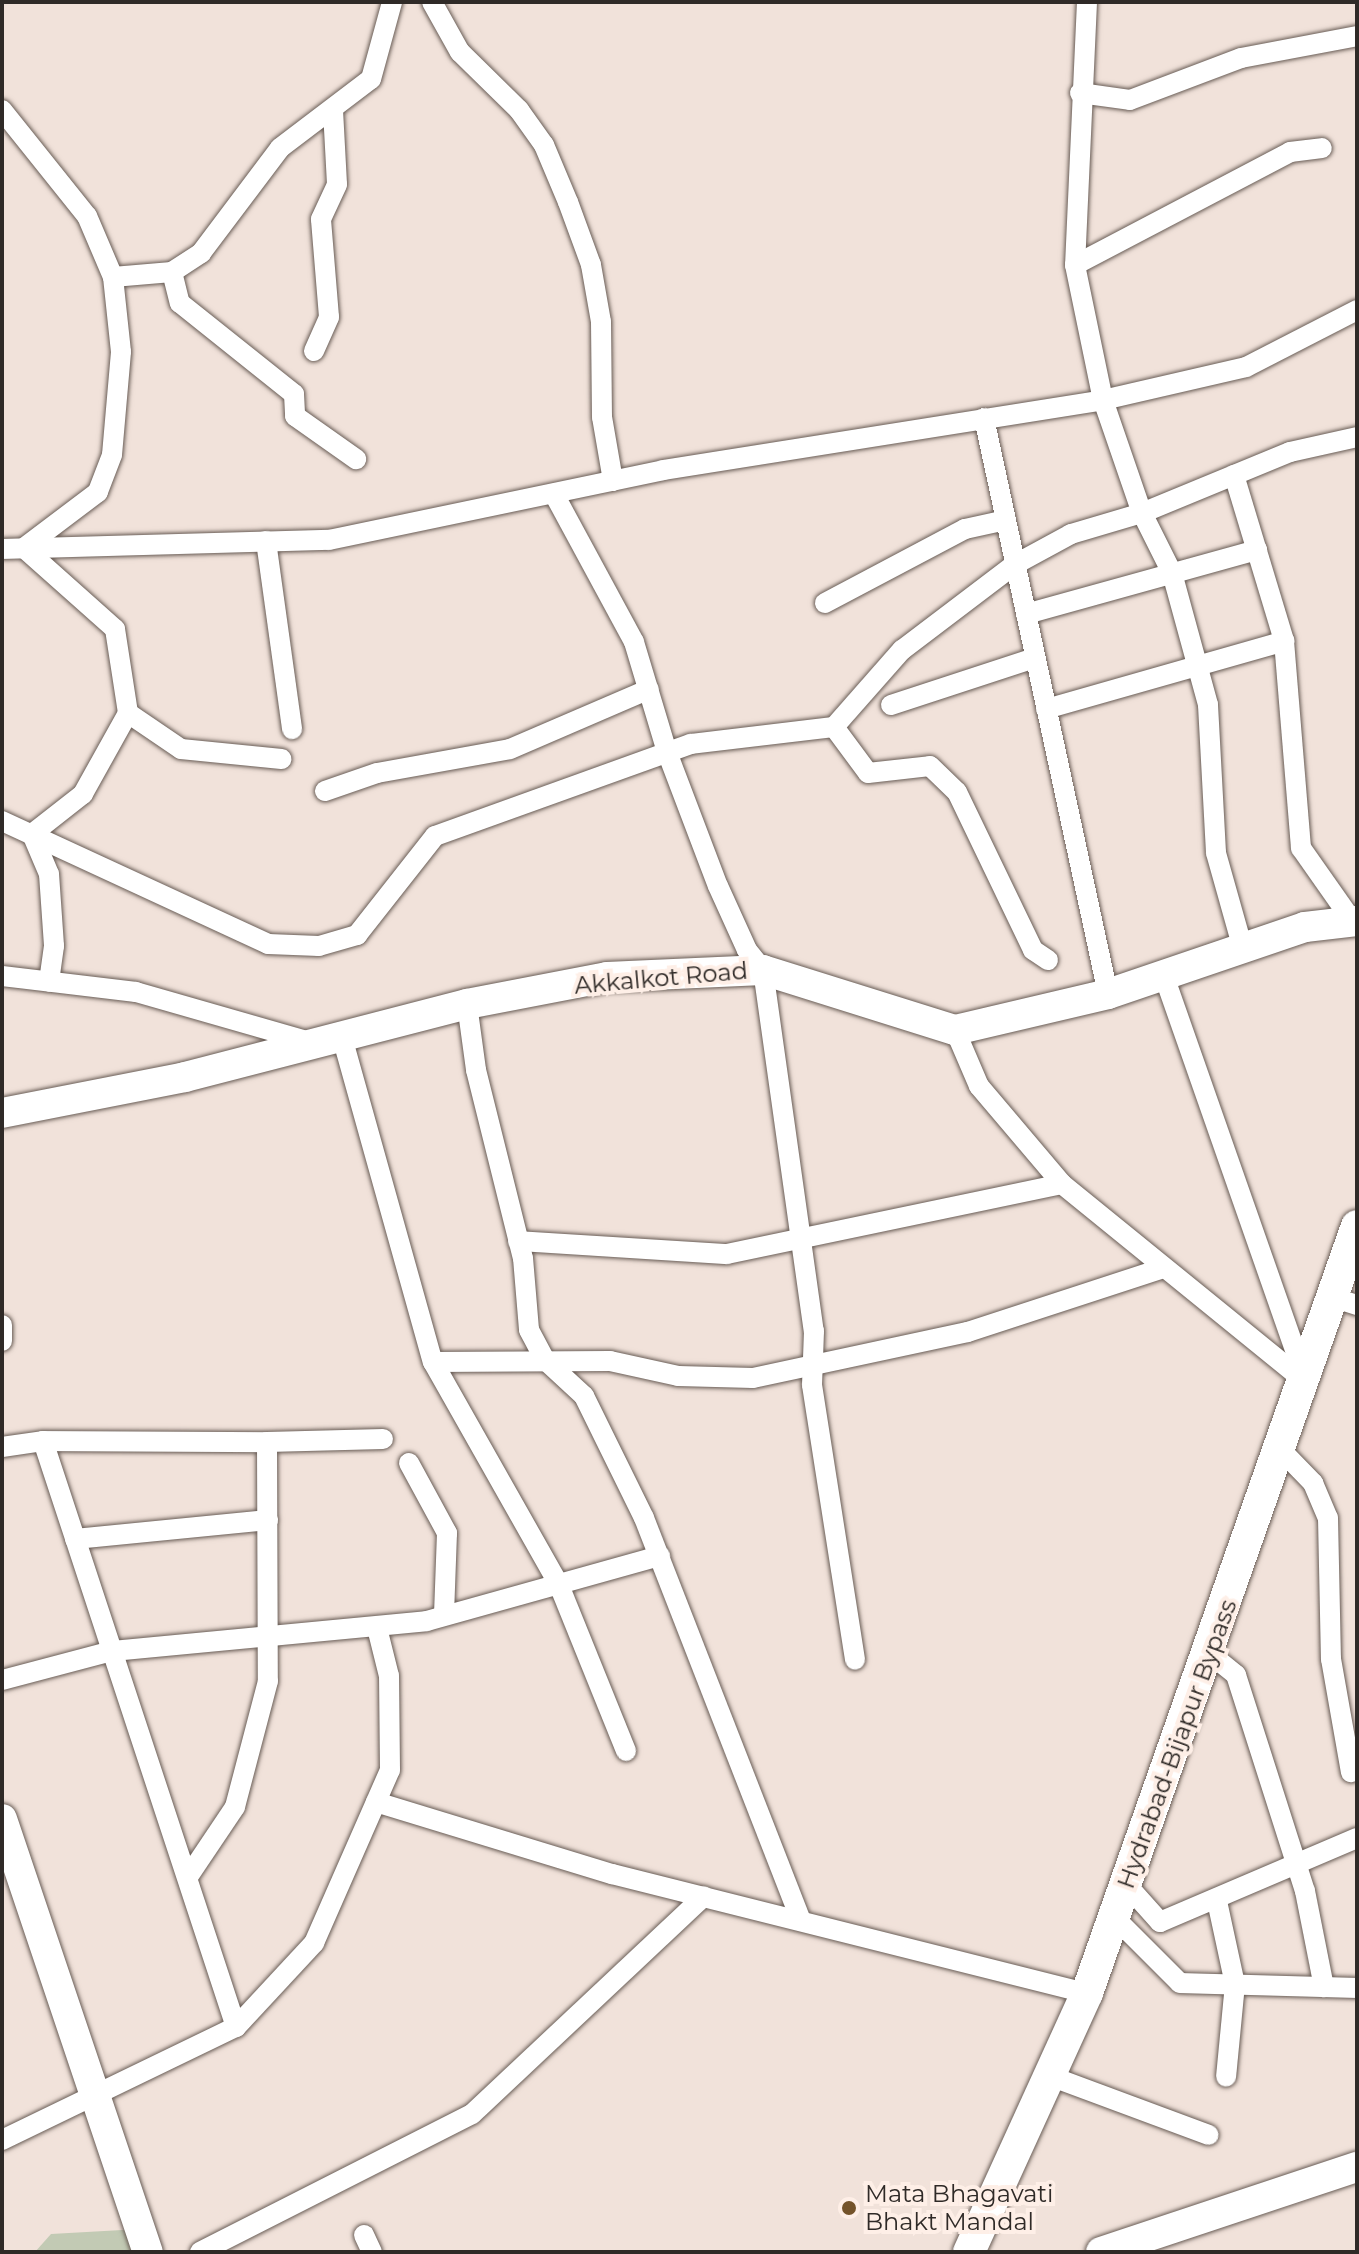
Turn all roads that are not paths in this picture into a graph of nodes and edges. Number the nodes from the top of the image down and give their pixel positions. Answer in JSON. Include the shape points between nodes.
{"nodes":[{"id":1,"x":392,"y":2,"type":"edge"},
{"id":2,"x":432,"y":2,"type":"edge"},
{"id":3,"x":1087,"y":2,"type":"edge"},
{"id":4,"x":1357,"y":36,"type":"edge"},
{"id":5,"x":1080,"y":93,"type":"junction"},
{"id":6,"x":333,"y":109,"type":"junction"},
{"id":7,"x":2,"y":110,"type":"edge"},
{"id":8,"x":1322,"y":148,"type":"dead end"},
{"id":9,"x":1075,"y":265,"type":"junction"},
{"id":10,"x":172,"y":272,"type":"junction"},
{"id":11,"x":113,"y":277,"type":"junction"},
{"id":12,"x":1357,"y":310,"type":"edge"},
{"id":13,"x":314,"y":351,"type":"dead end"},
{"id":14,"x":1103,"y":400,"type":"junction"},
{"id":15,"x":984,"y":418,"type":"junction"},
{"id":16,"x":1357,"y":437,"type":"edge"},
{"id":17,"x":356,"y":459,"type":"dead end"},
{"id":18,"x":1234,"y":475,"type":"junction"},
{"id":19,"x":613,"y":481,"type":"junction"},
{"id":20,"x":554,"y":494,"type":"junction"},
{"id":21,"x":1142,"y":513,"type":"junction"},
{"id":22,"x":1006,"y":520,"type":"junction"},
{"id":23,"x":266,"y":541,"type":"junction"},
{"id":24,"x":24,"y":548,"type":"junction"},
{"id":25,"x":2,"y":549,"type":"edge"},
{"id":26,"x":1257,"y":550,"type":"junction"},
{"id":27,"x":1014,"y":565,"type":"junction"},
{"id":28,"x":1172,"y":573,"type":"junction"},
{"id":29,"x":825,"y":603,"type":"dead end"},
{"id":30,"x":1026,"y":614,"type":"junction"},
{"id":31,"x":1284,"y":641,"type":"junction"},
{"id":32,"x":1035,"y":658,"type":"junction"},
{"id":33,"x":1198,"y":666,"type":"junction"},
{"id":34,"x":649,"y":689,"type":"junction"},
{"id":35,"x":891,"y":705,"type":"dead end"},
{"id":36,"x":1046,"y":709,"type":"junction"},
{"id":37,"x":128,"y":713,"type":"junction"},
{"id":38,"x":834,"y":727,"type":"junction"},
{"id":39,"x":292,"y":729,"type":"dead end"},
{"id":40,"x":667,"y":752,"type":"junction"},
{"id":41,"x":282,"y":759,"type":"dead end"},
{"id":42,"x":325,"y":791,"type":"dead end"},
{"id":43,"x":2,"y":821,"type":"edge"},
{"id":44,"x":32,"y":834,"type":"junction"},
{"id":45,"x":1355,"y":921,"type":"edge"},
{"id":46,"x":1243,"y":949,"type":"junction"},
{"id":47,"x":1048,"y":960,"type":"dead end"},
{"id":48,"x":763,"y":970,"type":"junction"},
{"id":49,"x":2,"y":976,"type":"edge"},
{"id":50,"x":1164,"y":976,"type":"junction"},
{"id":51,"x":49,"y":982,"type":"junction"},
{"id":52,"x":1108,"y":994,"type":"junction"},
{"id":53,"x":467,"y":1004,"type":"junction"},
{"id":54,"x":955,"y":1030,"type":"junction"},
{"id":55,"x":329,"y":1040,"type":"junction"},
{"id":56,"x":2,"y":1113,"type":"edge"},
{"id":57,"x":1062,"y":1184,"type":"junction"},
{"id":58,"x":1357,"y":1226,"type":"edge"},
{"id":59,"x":798,"y":1239,"type":"junction"},
{"id":60,"x":518,"y":1241,"type":"junction"},
{"id":61,"x":1161,"y":1269,"type":"junction"},
{"id":62,"x":1346,"y":1302,"type":"edge"},
{"id":63,"x":2,"y":1325,"type":"edge"},
{"id":64,"x":2,"y":1341,"type":"edge"},
{"id":65,"x":545,"y":1360,"type":"junction"},
{"id":66,"x":433,"y":1362,"type":"junction"},
{"id":67,"x":810,"y":1365,"type":"junction"},
{"id":68,"x":1307,"y":1383,"type":"junction"},
{"id":69,"x":383,"y":1439,"type":"dead end"},
{"id":70,"x":43,"y":1441,"type":"junction"},
{"id":71,"x":267,"y":1442,"type":"junction"},
{"id":72,"x":2,"y":1447,"type":"edge"},
{"id":73,"x":1282,"y":1451,"type":"junction"},
{"id":74,"x":409,"y":1463,"type":"dead end"},
{"id":75,"x":268,"y":1520,"type":"junction"},
{"id":76,"x":75,"y":1539,"type":"junction"},
{"id":77,"x":660,"y":1556,"type":"junction"},
{"id":78,"x":559,"y":1585,"type":"junction"},
{"id":79,"x":444,"y":1615,"type":"junction"},
{"id":80,"x":377,"y":1628,"type":"junction"},
{"id":81,"x":268,"y":1638,"type":"junction"},
{"id":82,"x":112,"y":1651,"type":"junction"},
{"id":83,"x":1209,"y":1653,"type":"junction"},
{"id":84,"x":855,"y":1660,"type":"dead end"},
{"id":85,"x":2,"y":1680,"type":"edge"},
{"id":86,"x":626,"y":1751,"type":"dead end"},
{"id":87,"x":1351,"y":1772,"type":"dead end"},
{"id":88,"x":376,"y":1802,"type":"junction"},
{"id":89,"x":2,"y":1819,"type":"edge"},
{"id":90,"x":1357,"y":1838,"type":"edge"},
{"id":91,"x":1297,"y":1866,"type":"junction"},
{"id":92,"x":188,"y":1877,"type":"junction"},
{"id":93,"x":1126,"y":1884,"type":"junction"},
{"id":94,"x":704,"y":1896,"type":"junction"},
{"id":95,"x":1217,"y":1901,"type":"junction"},
{"id":96,"x":1114,"y":1917,"type":"junction"},
{"id":97,"x":800,"y":1919,"type":"junction"},
{"id":98,"x":1235,"y":1984,"type":"junction"},
{"id":99,"x":1324,"y":1987,"type":"junction"},
{"id":100,"x":1357,"y":1988,"type":"edge"},
{"id":101,"x":1087,"y":1993,"type":"junction"},
{"id":102,"x":236,"y":2027,"type":"junction"},
{"id":103,"x":1053,"y":2077,"type":"junction"},
{"id":104,"x":1226,"y":2077,"type":"dead end"},
{"id":105,"x":96,"y":2098,"type":"junction"},
{"id":106,"x":1209,"y":2135,"type":"dead end"},
{"id":107,"x":2,"y":2140,"type":"edge"},
{"id":108,"x":1357,"y":2167,"type":"edge"},
{"id":109,"x":148,"y":2252,"type":"edge"},
{"id":110,"x":200,"y":2252,"type":"edge"},
{"id":111,"x":969,"y":2252,"type":"edge"},
{"id":112,"x":1101,"y":2252,"type":"edge"}],
"edges":[{"from":1,"to":6,"type":"street","via":[[371,79]]},
{"from":2,"to":19,"type":"street","via":[[460,52],[519,110],[544,145],[568,202],[591,265],[601,322],[602,417]]},
{"from":3,"to":5,"type":"street"},
{"from":4,"to":5,"type":"street","via":[[1241,58],[1130,100]]},
{"from":5,"to":9,"type":"street"},
{"from":6,"to":10,"type":"street","via":[[280,148],[201,253]]},
{"from":6,"to":13,"type":"street","via":[[337,184],[321,219],[329,317]]},
{"from":7,"to":11,"type":"street","via":[[87,216]]},
{"from":8,"to":9,"type":"street","via":[[1290,152]]},
{"from":9,"to":14,"type":"street"},
{"from":10,"to":11,"type":"street"},
{"from":10,"to":17,"type":"street","via":[[180,303],[294,394],[295,416]]},
{"from":11,"to":24,"type":"street","via":[[121,352],[112,455],[98,492]]},
{"from":12,"to":14,"type":"street","via":[[1246,367]]},
{"from":14,"to":15,"type":"street"},
{"from":14,"to":21,"type":"street"},
{"from":15,"to":19,"type":"street"},
{"from":15,"to":22,"type":"street"},
{"from":16,"to":18,"type":"street","via":[[1290,452]]},
{"from":18,"to":21,"type":"street"},
{"from":18,"to":26,"type":"street"},
{"from":19,"to":20,"type":"street"},
{"from":20,"to":23,"type":"street","via":[[329,540]]},
{"from":20,"to":34,"type":"street","via":[[634,642]]},
{"from":21,"to":27,"type":"street","via":[[1071,534]]},
{"from":21,"to":28,"type":"street"},
{"from":22,"to":27,"type":"street"},
{"from":22,"to":29,"type":"street","via":[[965,529]]},
{"from":23,"to":24,"type":"street"},
{"from":23,"to":39,"type":"street"},
{"from":24,"to":25,"type":"street"},
{"from":24,"to":37,"type":"street","via":[[115,629]]},
{"from":26,"to":28,"type":"street"},
{"from":26,"to":31,"type":"street"},
{"from":27,"to":30,"type":"street"},
{"from":27,"to":38,"type":"street","via":[[902,650]]},
{"from":28,"to":30,"type":"street"},
{"from":28,"to":33,"type":"street"},
{"from":30,"to":32,"type":"street"},
{"from":31,"to":33,"type":"street"},
{"from":31,"to":45,"type":"street","via":[[1301,848]]},
{"from":32,"to":35,"type":"street"},
{"from":32,"to":36,"type":"street"},
{"from":33,"to":36,"type":"street"},
{"from":33,"to":46,"type":"street","via":[[1213,745],[1216,853]]},
{"from":34,"to":40,"type":"street"},
{"from":34,"to":42,"type":"street","via":[[510,749],[377,773]]},
{"from":36,"to":52,"type":"street"},
{"from":37,"to":41,"type":"street","via":[[181,749]]},
{"from":37,"to":44,"type":"street","via":[[83,794]]},
{"from":38,"to":40,"type":"street"},
{"from":38,"to":47,"type":"street","via":[[868,773],[930,766],[957,792],[1033,950]]},
{"from":40,"to":44,"type":"street","via":[[435,836],[357,935],[319,946],[268,944],[106,874]]},
{"from":40,"to":48,"type":"street","via":[[747,950]]},
{"from":43,"to":44,"type":"street"},
{"from":44,"to":51,"type":"street","via":[[49,874],[54,946]]},
{"from":45,"to":46,"type":"street","via":[[1305,927]]},
{"from":46,"to":50,"type":"street"},
{"from":48,"to":53,"type":"street","name":"Akkalkot Road","via":[[607,977]]},
{"from":48,"to":54,"type":"street","name":"Akkalkot Road"},
{"from":48,"to":59,"type":"street"},
{"from":49,"to":51,"type":"street"},
{"from":50,"to":52,"type":"street"},
{"from":50,"to":68,"type":"street"},
{"from":51,"to":55,"type":"street","via":[[136,992]]},
{"from":52,"to":54,"type":"street"},
{"from":53,"to":55,"type":"street","name":"Akkalkot Road"},
{"from":53,"to":60,"type":"street","via":[[476,1070]]},
{"from":54,"to":57,"type":"street","via":[[979,1086]]},
{"from":55,"to":56,"type":"street","name":"Akkalkot Road"},
{"from":55,"to":66,"type":"street"},
{"from":57,"to":59,"type":"street"},
{"from":57,"to":61,"type":"street"},
{"from":58,"to":62,"type":"main road","name":"Hydrabad-Bijapur Bypass"},
{"from":59,"to":60,"type":"street","via":[[727,1254]]},
{"from":59,"to":67,"type":"street","via":[[814,1331]]},
{"from":60,"to":65,"type":"street","via":[[529,1330]]},
{"from":61,"to":67,"type":"street","via":[[968,1332]]},
{"from":61,"to":68,"type":"street"},
{"from":62,"to":68,"type":"main road","name":"Hydrabad-Bijapur Bypass"},
{"from":63,"to":64,"type":"street"},
{"from":65,"to":66,"type":"street"},
{"from":65,"to":67,"type":"street","via":[[610,1361],[708,1377],[753,1378]]},
{"from":65,"to":77,"type":"street","via":[[584,1396]]},
{"from":66,"to":78,"type":"street"},
{"from":67,"to":84,"type":"street"},
{"from":68,"to":73,"type":"main road","name":"Hydrabad-Bijapur Bypass"},
{"from":69,"to":71,"type":"street"},
{"from":70,"to":71,"type":"street"},
{"from":70,"to":72,"type":"street"},
{"from":70,"to":76,"type":"street"},
{"from":71,"to":75,"type":"street"},
{"from":73,"to":83,"type":"main road","name":"Hydrabad-Bijapur Bypass"},
{"from":73,"to":87,"type":"street","via":[[1313,1483],[1328,1518],[1331,1659]]},
{"from":74,"to":79,"type":"street","via":[[447,1533]]},
{"from":75,"to":76,"type":"street"},
{"from":75,"to":81,"type":"street"},
{"from":76,"to":82,"type":"street"},
{"from":77,"to":78,"type":"street"},
{"from":77,"to":97,"type":"street"},
{"from":78,"to":79,"type":"street"},
{"from":78,"to":86,"type":"street"},
{"from":79,"to":80,"type":"street"},
{"from":80,"to":81,"type":"street"},
{"from":80,"to":88,"type":"street","via":[[389,1676],[390,1770]]},
{"from":81,"to":82,"type":"street"},
{"from":81,"to":92,"type":"street","via":[[268,1681],[235,1807]]},
{"from":82,"to":85,"type":"street"},
{"from":82,"to":92,"type":"street"},
{"from":83,"to":91,"type":"street","via":[[1236,1675]]},
{"from":83,"to":93,"type":"main road","name":"Hydrabad-Bijapur Bypass"},
{"from":88,"to":94,"type":"street"},
{"from":88,"to":102,"type":"street","via":[[314,1943]]},
{"from":89,"to":105,"type":"street"},
{"from":90,"to":91,"type":"street"},
{"from":91,"to":95,"type":"street"},
{"from":91,"to":99,"type":"street"},
{"from":92,"to":102,"type":"street"},
{"from":93,"to":95,"type":"street","via":[[1160,1922]]},
{"from":93,"to":96,"type":"main road","name":"Hydrabad-Bijapur Bypass"},
{"from":94,"to":97,"type":"street"},
{"from":94,"to":110,"type":"street","via":[[472,2114]]},
{"from":95,"to":98,"type":"street"},
{"from":96,"to":98,"type":"street","via":[[1180,1983]]},
{"from":96,"to":101,"type":"main road","name":"Hydrabad-Bijapur Bypass"},
{"from":97,"to":101,"type":"street"},
{"from":98,"to":99,"type":"street"},
{"from":98,"to":104,"type":"street"},
{"from":99,"to":100,"type":"street"},
{"from":101,"to":103,"type":"main road","name":"Hydrabad-Bijapur Bypass"},
{"from":102,"to":105,"type":"street"},
{"from":103,"to":106,"type":"street"},
{"from":103,"to":111,"type":"main road","name":"Hydrabad-Bijapur Bypass"},
{"from":105,"to":107,"type":"street"},
{"from":105,"to":109,"type":"street"},
{"from":108,"to":112,"type":"street"}]}
